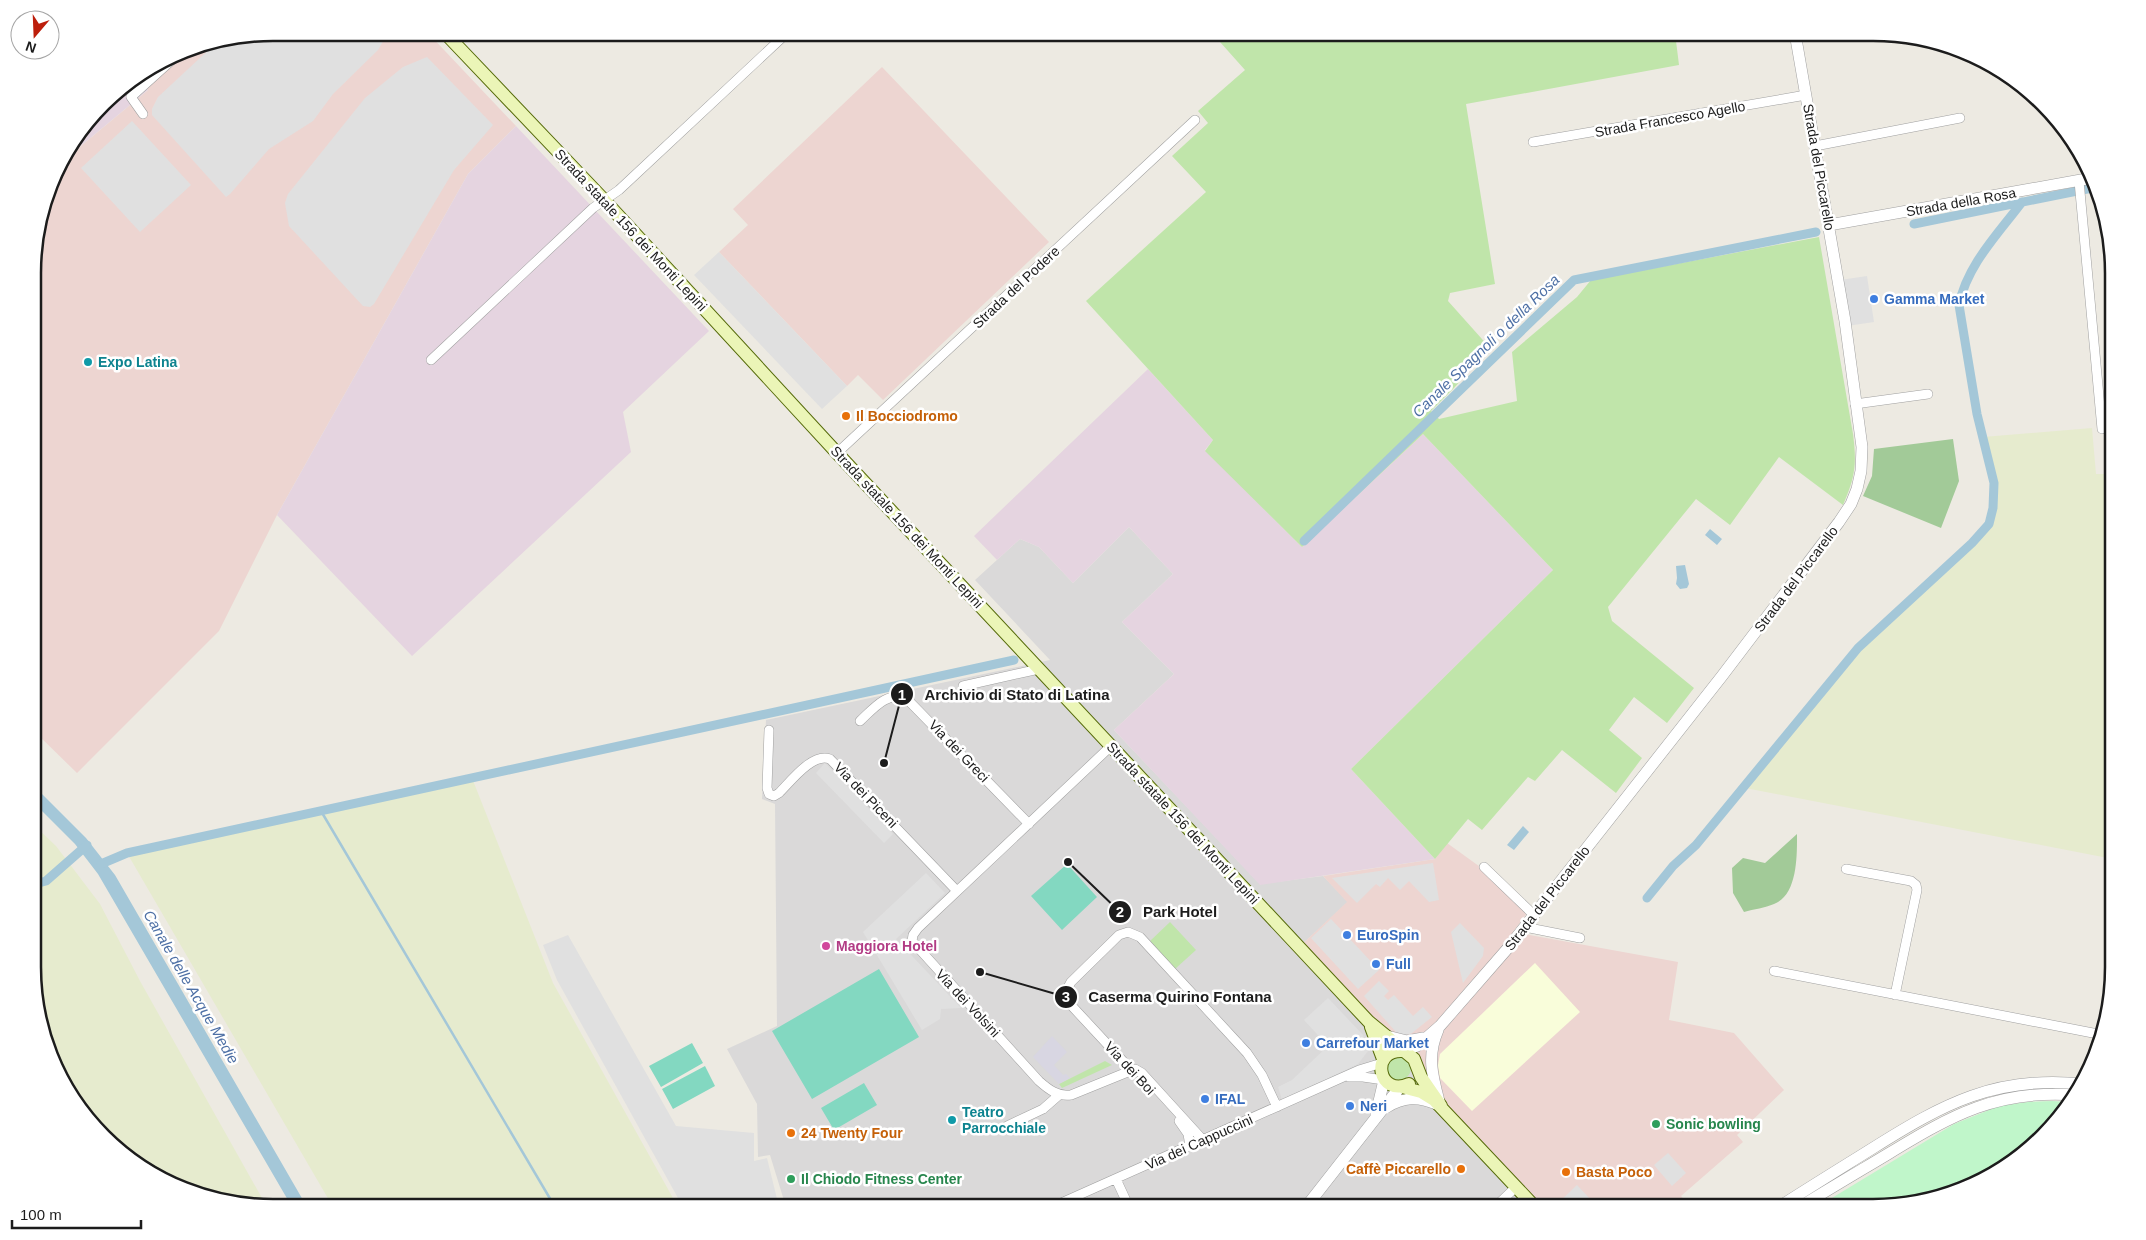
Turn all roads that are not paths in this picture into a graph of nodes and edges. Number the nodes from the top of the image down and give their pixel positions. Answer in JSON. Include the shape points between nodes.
{"nodes":[{"id":1,"x":454,"y":41,"type":"edge"},
{"id":2,"x":777,"y":41,"type":"edge"},
{"id":3,"x":1797,"y":41,"type":"edge"},
{"id":4,"x":145,"y":79,"type":"edge"},
{"id":5,"x":1806,"y":96,"type":"junction"},
{"id":6,"x":143,"y":114,"type":"dead end"},
{"id":7,"x":1960,"y":118,"type":"dead end"},
{"id":8,"x":1195,"y":120,"type":"dead end"},
{"id":9,"x":1533,"y":142,"type":"dead end"},
{"id":10,"x":1815,"y":146,"type":"junction"},
{"id":11,"x":2085,"y":180,"type":"edge"},
{"id":12,"x":2079,"y":181,"type":"junction"},
{"id":13,"x":605,"y":201,"type":"junction"},
{"id":14,"x":1829,"y":225,"type":"junction"},
{"id":15,"x":431,"y":360,"type":"dead end"},
{"id":16,"x":1928,"y":394,"type":"dead end"},
{"id":17,"x":1855,"y":404,"type":"junction"},
{"id":18,"x":2102,"y":429,"type":"dead end"},
{"id":19,"x":837,"y":453,"type":"junction"},
{"id":20,"x":1039,"y":669,"type":"junction"},
{"id":21,"x":963,"y":686,"type":"dead end"},
{"id":22,"x":860,"y":721,"type":"dead end"},
{"id":23,"x":769,"y":730,"type":"dead end"},
{"id":24,"x":1111,"y":746,"type":"junction"},
{"id":25,"x":1029,"y":824,"type":"junction"},
{"id":26,"x":1484,"y":867,"type":"dead end"},
{"id":27,"x":1846,"y":869,"type":"dead end"},
{"id":28,"x":958,"y":891,"type":"junction"},
{"id":29,"x":1534,"y":915,"type":"junction"},
{"id":30,"x":1524,"y":927,"type":"junction"},
{"id":31,"x":1580,"y":938,"type":"dead end"},
{"id":32,"x":1774,"y":971,"type":"dead end"},
{"id":33,"x":1895,"y":995,"type":"junction"},
{"id":34,"x":1369,"y":1022,"type":"junction"},
{"id":35,"x":2095,"y":1033,"type":"edge"},
{"id":36,"x":1382,"y":1034,"type":"junction"},
{"id":37,"x":1431,"y":1040,"type":"junction"},
{"id":38,"x":1404,"y":1051,"type":"junction"},
{"id":39,"x":1383,"y":1061,"type":"junction"},
{"id":40,"x":1417,"y":1066,"type":"junction"},
{"id":41,"x":1134,"y":1070,"type":"junction"},
{"id":42,"x":1346,"y":1078,"type":"junction"},
{"id":43,"x":1384,"y":1080,"type":"junction"},
{"id":44,"x":2074,"y":1083,"type":"edge"},
{"id":45,"x":1401,"y":1087,"type":"junction"},
{"id":46,"x":1059,"y":1094,"type":"junction"},
{"id":47,"x":2067,"y":1095,"type":"edge"},
{"id":48,"x":1441,"y":1106,"type":"junction"},
{"id":49,"x":1277,"y":1107,"type":"junction"},
{"id":50,"x":1383,"y":1109,"type":"junction"},
{"id":51,"x":1373,"y":1122,"type":"junction"},
{"id":52,"x":1007,"y":1126,"type":"dead end"},
{"id":53,"x":1203,"y":1140,"type":"junction"},
{"id":54,"x":1190,"y":1146,"type":"junction"},
{"id":55,"x":1116,"y":1179,"type":"junction"},
{"id":56,"x":1516,"y":1187,"type":"junction"},
{"id":57,"x":1070,"y":1199,"type":"edge"},
{"id":58,"x":1125,"y":1199,"type":"edge"},
{"id":59,"x":1312,"y":1199,"type":"edge"},
{"id":60,"x":1503,"y":1199,"type":"edge"},
{"id":61,"x":1527,"y":1199,"type":"edge"},
{"id":62,"x":1792,"y":1199,"type":"edge"},
{"id":63,"x":1813,"y":1199,"type":"edge"}],
"edges":[{"from":1,"to":13,"type":"main road","name":"Strada statale 156 dei Monti Lepini"},
{"from":2,"to":13,"type":"street"},
{"from":3,"to":5,"type":"street","name":"Strada del Piccarello"},
{"from":4,"to":6,"type":"street","via":[[130,97]]},
{"from":5,"to":9,"type":"street","name":"Strada Francesco Agello"},
{"from":5,"to":10,"type":"street","name":"Strada del Piccarello"},
{"from":7,"to":10,"type":"street"},
{"from":8,"to":19,"type":"street","name":"Strada del Podere"},
{"from":10,"to":14,"type":"street","name":"Strada del Piccarello"},
{"from":11,"to":12,"type":"street","name":"Strada della Rosa"},
{"from":12,"to":14,"type":"street","name":"Strada della Rosa"},
{"from":12,"to":18,"type":"street"},
{"from":13,"to":15,"type":"street","via":[[593,208]]},
{"from":13,"to":19,"type":"main road","name":"Strada statale 156 dei Monti Lepini"},
{"from":14,"to":17,"type":"street","name":"Strada del Piccarello"},
{"from":16,"to":17,"type":"street"},
{"from":17,"to":29,"type":"street","name":"Strada del Piccarello","via":[[1862,459],[1857,489],[1846,513]]},
{"from":19,"to":20,"type":"main road","name":"Strada statale 156 dei Monti Lepini"},
{"from":20,"to":21,"type":"street"},
{"from":20,"to":24,"type":"main road","name":"Strada statale 156 dei Monti Lepini"},
{"from":22,"to":25,"type":"street","name":"Via dei Greci","via":[[887,698],[906,698]]},
{"from":23,"to":28,"type":"street","name":"Via dei Piceni","via":[[769,794],[776,796],[815,759],[830,759]]},
{"from":24,"to":25,"type":"street","name":"Via dei Volsini"},
{"from":24,"to":34,"type":"main road","name":"Strada statale 156 dei Monti Lepini"},
{"from":25,"to":28,"type":"street","name":"Via dei Volsini"},
{"from":26,"to":29,"type":"street"},
{"from":27,"to":33,"type":"street","via":[[1916,885]]},
{"from":28,"to":46,"type":"street","name":"Via dei Volsini","via":[[918,928],[912,941],[1040,1081]]},
{"from":29,"to":30,"type":"street","name":"Strada del Piccarello"},
{"from":30,"to":31,"type":"street"},
{"from":30,"to":37,"type":"street","name":"Strada del Piccarello"},
{"from":32,"to":33,"type":"street"},
{"from":33,"to":35,"type":"street"},
{"from":34,"to":36,"type":"main road","name":"Strada statale 156 dei Monti Lepini"},
{"from":34,"to":39,"type":"main road","name":"Strada statale 156 dei Monti Lepini"},
{"from":36,"to":37,"type":"street","via":[[1407,1041]]},
{"from":36,"to":38,"type":"main road","name":"Strada statale 156 dei Monti Lepini"},
{"from":37,"to":38,"type":"street","name":"Strada del Piccarello"},
{"from":37,"to":40,"type":"street","name":"Strada del Piccarello"},
{"from":37,"to":48,"type":"street","via":[[1431,1069]]},
{"from":38,"to":39,"type":"main road","via":[[1394,1052]]},
{"from":38,"to":40,"type":"main road","name":"Strada statale 156 dei Monti Lepini"},
{"from":39,"to":42,"type":"street","name":"Via dei Cappuccini"},
{"from":39,"to":43,"type":"main road","name":"Strada statale 156 dei Monti Lepini"},
{"from":40,"to":45,"type":"main road","via":[[1413,1081]]},
{"from":40,"to":48,"type":"main road","name":"Strada statale 156 dei Monti Lepini"},
{"from":41,"to":46,"type":"street","via":[[1071,1095]]},
{"from":41,"to":49,"type":"street","name":"Via dei Boi","via":[[1070,1004],[1065,993],[1119,935],[1128,932],[1136,934],[1247,1053]]},
{"from":41,"to":53,"type":"street","name":"Via dei Boi"},
{"from":41,"to":54,"type":"street","name":"Via dei Boi","via":[[1184,1128]]},
{"from":42,"to":43,"type":"street","name":"Via dei Cappuccini"},
{"from":42,"to":49,"type":"street","name":"Via dei Cappuccini"},
{"from":43,"to":45,"type":"main road","via":[[1392,1086]]},
{"from":43,"to":51,"type":"street"},
{"from":44,"to":62,"type":"street","via":[[2018,1084],[1964,1098],[1921,1118]]},
{"from":45,"to":48,"type":"main road","via":[[1426,1094]]},
{"from":45,"to":50,"type":"street"},
{"from":46,"to":52,"type":"street","via":[[1043,1109]]},
{"from":47,"to":63,"type":"street","via":[[2018,1096],[1971,1108],[1927,1130]]},
{"from":48,"to":50,"type":"street","via":[[1426,1100],[1408,1099],[1398,1100]]},
{"from":48,"to":56,"type":"main road"},
{"from":49,"to":53,"type":"street","name":"Via dei Cappuccini"},
{"from":50,"to":51,"type":"street"},
{"from":51,"to":59,"type":"street"},
{"from":53,"to":54,"type":"street","name":"Via dei Cappuccini"},
{"from":54,"to":55,"type":"street","name":"Via dei Cappuccini"},
{"from":55,"to":57,"type":"street","name":"Via dei Cappuccini"},
{"from":55,"to":58,"type":"street"},
{"from":56,"to":60,"type":"street"},
{"from":56,"to":61,"type":"main road"}]}
